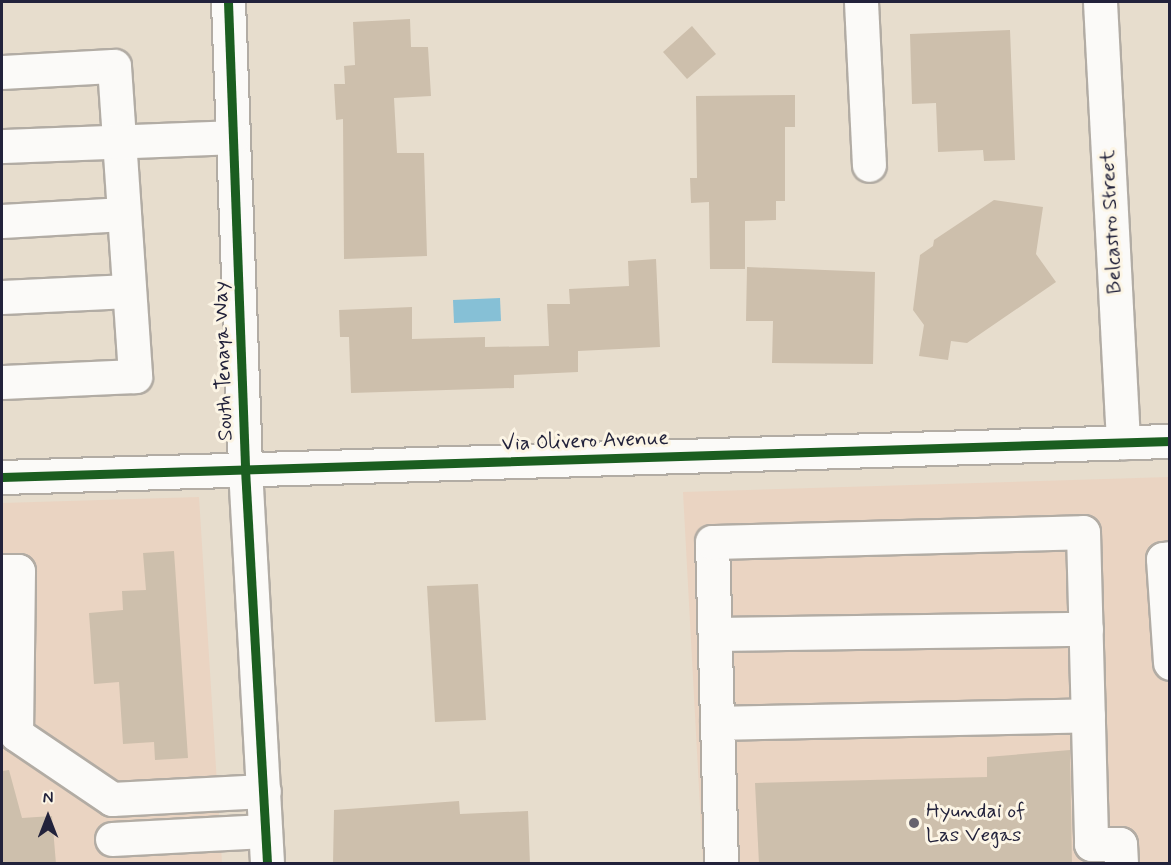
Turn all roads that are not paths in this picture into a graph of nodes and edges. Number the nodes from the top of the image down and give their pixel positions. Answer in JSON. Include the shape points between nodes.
{"nodes":[{"id":1,"x":228,"y":2,"type":"edge"},
{"id":2,"x":861,"y":2,"type":"edge"},
{"id":3,"x":1100,"y":2,"type":"edge"},
{"id":4,"x":2,"y":72,"type":"edge"},
{"id":5,"x":233,"y":137,"type":"junction"},
{"id":6,"x":119,"y":140,"type":"junction"},
{"id":7,"x":2,"y":146,"type":"edge"},
{"id":8,"x":869,"y":165,"type":"dead end"},
{"id":9,"x":124,"y":214,"type":"junction"},
{"id":10,"x":2,"y":221,"type":"edge"},
{"id":11,"x":129,"y":291,"type":"junction"},
{"id":12,"x":2,"y":297,"type":"edge"},
{"id":13,"x":2,"y":382,"type":"edge"},
{"id":14,"x":1170,"y":441,"type":"edge"},
{"id":15,"x":1123,"y":442,"type":"junction"},
{"id":16,"x":245,"y":469,"type":"junction"},
{"id":17,"x":2,"y":477,"type":"edge"},
{"id":18,"x":1170,"y":558,"type":"edge"},
{"id":19,"x":2,"y":571,"type":"edge"},
{"id":20,"x":1168,"y":619,"type":"edge"},
{"id":21,"x":1086,"y":629,"type":"junction"},
{"id":22,"x":715,"y":634,"type":"junction"},
{"id":23,"x":1170,"y":663,"type":"edge"},
{"id":24,"x":1088,"y":715,"type":"junction"},
{"id":25,"x":717,"y":723,"type":"junction"},
{"id":26,"x":264,"y":791,"type":"junction"},
{"id":27,"x":112,"y":799,"type":"junction"},
{"id":28,"x":265,"y":831,"type":"junction"},
{"id":29,"x":113,"y":851,"type":"edge"},
{"id":30,"x":267,"y":864,"type":"edge"},
{"id":31,"x":721,"y":864,"type":"edge"},
{"id":32,"x":1121,"y":864,"type":"edge"}],
"edges":[{"from":1,"to":5,"type":"street","name":"South Tenaya Way"},
{"from":2,"to":8,"type":"street"},
{"from":3,"to":15,"type":"street","name":"Belcastro Street"},
{"from":4,"to":6,"type":"street","via":[[114,66]]},
{"from":5,"to":6,"type":"street"},
{"from":5,"to":16,"type":"street","name":"South Tenaya Way"},
{"from":6,"to":7,"type":"street"},
{"from":6,"to":9,"type":"street"},
{"from":9,"to":10,"type":"street"},
{"from":9,"to":11,"type":"street"},
{"from":11,"to":12,"type":"street"},
{"from":11,"to":13,"type":"street","via":[[135,376]]},
{"from":14,"to":15,"type":"street","name":"Via Olivero Avenue"},
{"from":15,"to":16,"type":"street","name":"Via Olivero Avenue"},
{"from":16,"to":17,"type":"street","name":"Via Olivero Avenue"},
{"from":16,"to":26,"type":"street","name":"South Tenaya Way"},
{"from":18,"to":20,"type":"street","via":[[1163,559]]},
{"from":19,"to":27,"type":"street","via":[[18,571],[16,734]]},
{"from":20,"to":23,"type":"street"},
{"from":21,"to":22,"type":"street"},
{"from":21,"to":22,"type":"street","via":[[1083,531],[712,542]]},
{"from":21,"to":24,"type":"street"},
{"from":22,"to":25,"type":"street"},
{"from":24,"to":25,"type":"street"},
{"from":24,"to":32,"type":"street","via":[[1091,844],[1120,844]]},
{"from":25,"to":31,"type":"street"},
{"from":26,"to":27,"type":"street"},
{"from":26,"to":28,"type":"street","name":"South Tenaya Way"},
{"from":27,"to":29,"type":"street"},
{"from":28,"to":29,"type":"street"},
{"from":28,"to":30,"type":"street","name":"South Tenaya Way"}]}
